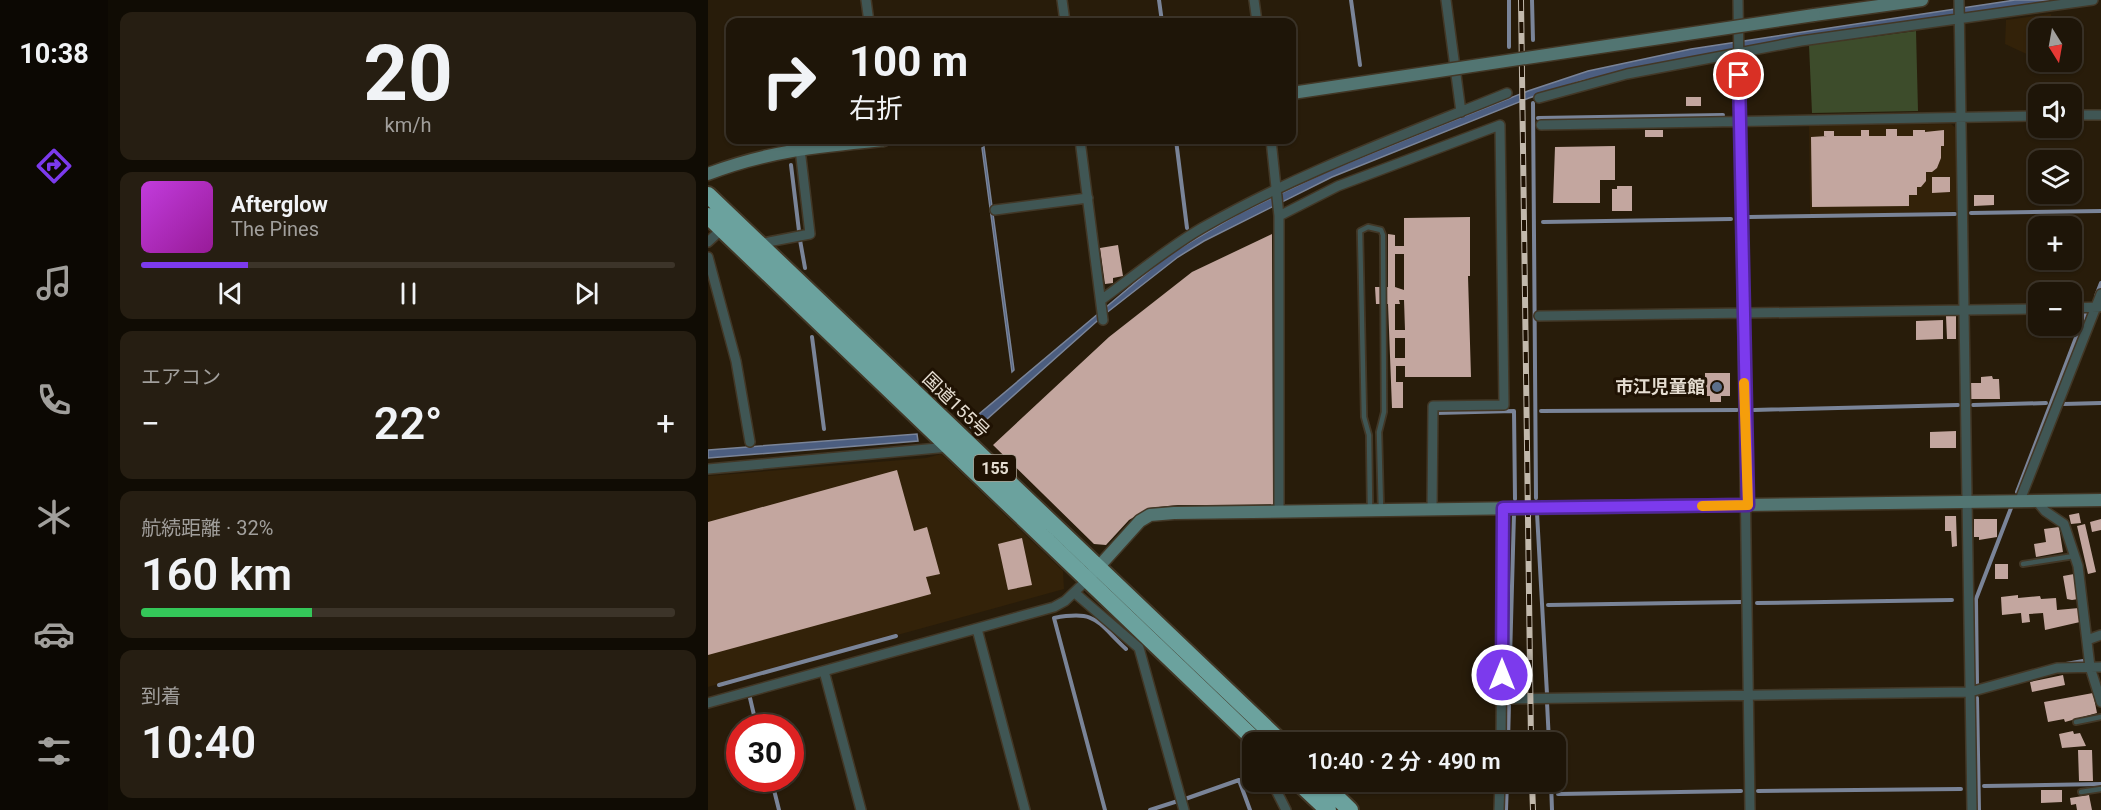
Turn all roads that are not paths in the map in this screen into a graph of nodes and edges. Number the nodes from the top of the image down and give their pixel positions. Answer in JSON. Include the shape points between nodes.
{"nodes":[{"id":1,"x":866,"y":0,"type":"edge"},
{"id":2,"x":1062,"y":0,"type":"edge"},
{"id":3,"x":1254,"y":0,"type":"edge"},
{"id":4,"x":1446,"y":0,"type":"edge"},
{"id":5,"x":1738,"y":0,"type":"edge"},
{"id":6,"x":1922,"y":0,"type":"edge"},
{"id":7,"x":2093,"y":0,"type":"edge"},
{"id":8,"x":1960,"y":3,"type":"edge"},
{"id":9,"x":868,"y":18,"type":"edge"},
{"id":10,"x":1064,"y":18,"type":"edge"},
{"id":11,"x":1256,"y":18,"type":"edge"},
{"id":12,"x":1960,"y":18,"type":"junction"},
{"id":13,"x":1739,"y":52,"type":"junction"},
{"id":14,"x":1296,"y":92,"type":"edge"},
{"id":15,"x":1507,"y":93,"type":"dead end"},
{"id":16,"x":1539,"y":98,"type":"dead end"},
{"id":17,"x":1461,"y":112,"type":"junction"},
{"id":18,"x":2101,"y":114,"type":"edge"},
{"id":19,"x":2082,"y":115,"type":"edge"},
{"id":20,"x":2028,"y":116,"type":"edge"},
{"id":21,"x":1960,"y":118,"type":"junction"},
{"id":22,"x":1739,"y":120,"type":"junction"},
{"id":23,"x":1540,"y":125,"type":"dead end"},
{"id":24,"x":847,"y":144,"type":"edge"},
{"id":25,"x":1081,"y":144,"type":"edge"},
{"id":26,"x":1271,"y":144,"type":"edge"},
{"id":27,"x":800,"y":149,"type":"junction"},
{"id":28,"x":708,"y":174,"type":"edge"},
{"id":29,"x":1277,"y":190,"type":"junction"},
{"id":30,"x":708,"y":195,"type":"edge"},
{"id":31,"x":1088,"y":198,"type":"junction"},
{"id":32,"x":995,"y":210,"type":"dead end"},
{"id":33,"x":708,"y":216,"type":"edge"},
{"id":34,"x":1279,"y":216,"type":"junction"},
{"id":35,"x":722,"y":229,"type":"junction"},
{"id":36,"x":708,"y":242,"type":"edge"},
{"id":37,"x":757,"y":244,"type":"junction"},
{"id":38,"x":708,"y":257,"type":"edge"},
{"id":39,"x":2101,"y":294,"type":"edge"},
{"id":40,"x":1101,"y":303,"type":"junction"},
{"id":41,"x":2098,"y":307,"type":"edge"},
{"id":42,"x":2082,"y":308,"type":"edge"},
{"id":43,"x":2028,"y":309,"type":"edge"},
{"id":44,"x":1963,"y":310,"type":"junction"},
{"id":45,"x":1742,"y":315,"type":"junction"},
{"id":46,"x":1539,"y":316,"type":"dead end"},
{"id":47,"x":1103,"y":319,"type":"dead end"},
{"id":48,"x":750,"y":442,"type":"dead end"},
{"id":49,"x":949,"y":447,"type":"junction"},
{"id":50,"x":708,"y":469,"type":"edge"},
{"id":51,"x":1967,"y":500,"type":"junction"},
{"id":52,"x":2020,"y":500,"type":"junction"},
{"id":53,"x":2036,"y":500,"type":"junction"},
{"id":54,"x":2101,"y":500,"type":"edge"},
{"id":55,"x":1748,"y":505,"type":"junction"},
{"id":56,"x":1503,"y":508,"type":"junction"},
{"id":57,"x":1432,"y":510,"type":"junction"},
{"id":58,"x":1376,"y":511,"type":"junction"},
{"id":59,"x":1280,"y":512,"type":"junction"},
{"id":60,"x":2074,"y":556,"type":"junction"},
{"id":61,"x":2023,"y":564,"type":"dead end"},
{"id":62,"x":1099,"y":567,"type":"junction"},
{"id":63,"x":1087,"y":580,"type":"junction"},
{"id":64,"x":1075,"y":592,"type":"junction"},
{"id":65,"x":977,"y":628,"type":"junction"},
{"id":66,"x":2101,"y":635,"type":"edge"},
{"id":67,"x":2087,"y":640,"type":"junction"},
{"id":68,"x":2090,"y":667,"type":"junction"},
{"id":69,"x":2101,"y":667,"type":"edge"},
{"id":70,"x":824,"y":671,"type":"junction"},
{"id":71,"x":1970,"y":692,"type":"junction"},
{"id":72,"x":1748,"y":696,"type":"junction"},
{"id":73,"x":1502,"y":699,"type":"junction"},
{"id":74,"x":2101,"y":702,"type":"edge"},
{"id":75,"x":708,"y":703,"type":"edge"},
{"id":76,"x":2101,"y":717,"type":"edge"},
{"id":77,"x":2076,"y":722,"type":"dead end"},
{"id":78,"x":1247,"y":732,"type":"edge"},
{"id":79,"x":1271,"y":732,"type":"edge"},
{"id":80,"x":1501,"y":732,"type":"edge"},
{"id":81,"x":2101,"y":789,"type":"edge"},
{"id":82,"x":1277,"y":792,"type":"edge"},
{"id":83,"x":1309,"y":792,"type":"edge"},
{"id":84,"x":1331,"y":792,"type":"edge"},
{"id":85,"x":1500,"y":792,"type":"edge"},
{"id":86,"x":2081,"y":792,"type":"dead end"},
{"id":87,"x":861,"y":810,"type":"edge"},
{"id":88,"x":1025,"y":810,"type":"edge"},
{"id":89,"x":1184,"y":810,"type":"edge"},
{"id":90,"x":1286,"y":810,"type":"edge"},
{"id":91,"x":1328,"y":810,"type":"edge"},
{"id":92,"x":1350,"y":810,"type":"edge"},
{"id":93,"x":1499,"y":810,"type":"edge"},
{"id":94,"x":1750,"y":810,"type":"edge"},
{"id":95,"x":1972,"y":810,"type":"edge"}],
"edges":[{"from":1,"to":9,"type":"street"},
{"from":2,"to":10,"type":"street"},
{"from":3,"to":11,"type":"street"},
{"from":4,"to":17,"type":"street"},
{"from":5,"to":13,"type":"street"},
{"from":6,"to":14,"type":"street","bridge":true},
{"from":7,"to":12,"type":"street"},
{"from":8,"to":12,"type":"street"},
{"from":12,"to":13,"type":"street"},
{"from":12,"to":21,"type":"street"},
{"from":13,"to":16,"type":"street","via":[[1627,74]]},
{"from":13,"to":22,"type":"street"},
{"from":15,"to":17,"type":"street"},
{"from":17,"to":29,"type":"street","via":[[1316,170]]},
{"from":18,"to":19,"type":"street"},
{"from":20,"to":21,"type":"street"},
{"from":21,"to":22,"type":"street"},
{"from":21,"to":44,"type":"street"},
{"from":22,"to":23,"type":"street"},
{"from":22,"to":45,"type":"street"},
{"from":24,"to":27,"type":"street"},
{"from":25,"to":31,"type":"street"},
{"from":26,"to":29,"type":"street"},
{"from":27,"to":28,"type":"street","via":[[738,162]]},
{"from":27,"to":37,"type":"street","via":[[810,234]]},
{"from":29,"to":34,"type":"street"},
{"from":29,"to":40,"type":"street","via":[[1200,229]]},
{"from":30,"to":37,"type":"highway","name":"国道155号","number":"155"},
{"from":31,"to":32,"type":"street"},
{"from":31,"to":40,"type":"street"},
{"from":33,"to":35,"type":"highway","name":"国道155号","number":"155"},
{"from":34,"to":57,"type":"street","via":[[1338,186],[1500,125],[1504,405],[1433,406]]},
{"from":34,"to":59,"type":"street"},
{"from":35,"to":36,"type":"street"},
{"from":35,"to":49,"type":"highway","name":"国道155号","number":"155"},
{"from":37,"to":62,"type":"highway","name":"国道155号","number":"155"},
{"from":38,"to":48,"type":"street","via":[[736,361]]},
{"from":39,"to":41,"type":"street"},
{"from":40,"to":47,"type":"street"},
{"from":41,"to":42,"type":"street"},
{"from":41,"to":52,"type":"street"},
{"from":43,"to":44,"type":"street"},
{"from":44,"to":45,"type":"street"},
{"from":44,"to":51,"type":"street"},
{"from":45,"to":46,"type":"street"},
{"from":45,"to":55,"type":"street"},
{"from":49,"to":50,"type":"street"},
{"from":49,"to":63,"type":"highway","name":"国道155号","number":"155"},
{"from":51,"to":52,"type":"street"},
{"from":51,"to":55,"type":"street"},
{"from":51,"to":71,"type":"street"},
{"from":52,"to":53,"type":"street"},
{"from":53,"to":54,"type":"street"},
{"from":53,"to":60,"type":"street","via":[[2064,524]]},
{"from":55,"to":56,"type":"street"},
{"from":55,"to":72,"type":"street"},
{"from":56,"to":57,"type":"street"},
{"from":56,"to":73,"type":"street"},
{"from":57,"to":58,"type":"street"},
{"from":58,"to":58,"type":"lane","via":[[1364,417],[1360,231],[1368,226],[1381,230],[1383,235],[1384,412],[1379,432]]},
{"from":58,"to":59,"type":"street"},
{"from":59,"to":62,"type":"street","via":[[1150,515]]},
{"from":60,"to":61,"type":"lane"},
{"from":60,"to":67,"type":"street"},
{"from":62,"to":63,"type":"street"},
{"from":62,"to":79,"type":"highway","name":"国道155号","number":"155"},
{"from":63,"to":64,"type":"street"},
{"from":63,"to":78,"type":"highway","name":"国道155号","number":"155"},
{"from":64,"to":65,"type":"street","via":[[1054,608]]},
{"from":64,"to":89,"type":"street","via":[[1139,648]]},
{"from":65,"to":70,"type":"street"},
{"from":65,"to":88,"type":"street"},
{"from":66,"to":67,"type":"street"},
{"from":67,"to":68,"type":"street"},
{"from":68,"to":69,"type":"street"},
{"from":68,"to":71,"type":"street","via":[[2058,668]]},
{"from":68,"to":74,"type":"street"},
{"from":70,"to":75,"type":"street"},
{"from":70,"to":87,"type":"street"},
{"from":71,"to":72,"type":"street"},
{"from":71,"to":95,"type":"street"},
{"from":72,"to":73,"type":"street"},
{"from":72,"to":94,"type":"street"},
{"from":73,"to":80,"type":"street"},
{"from":76,"to":77,"type":"lane"},
{"from":81,"to":86,"type":"lane"},
{"from":82,"to":90,"type":"street"},
{"from":83,"to":91,"type":"highway"},
{"from":84,"to":92,"type":"highway"},
{"from":85,"to":93,"type":"street"}]}
